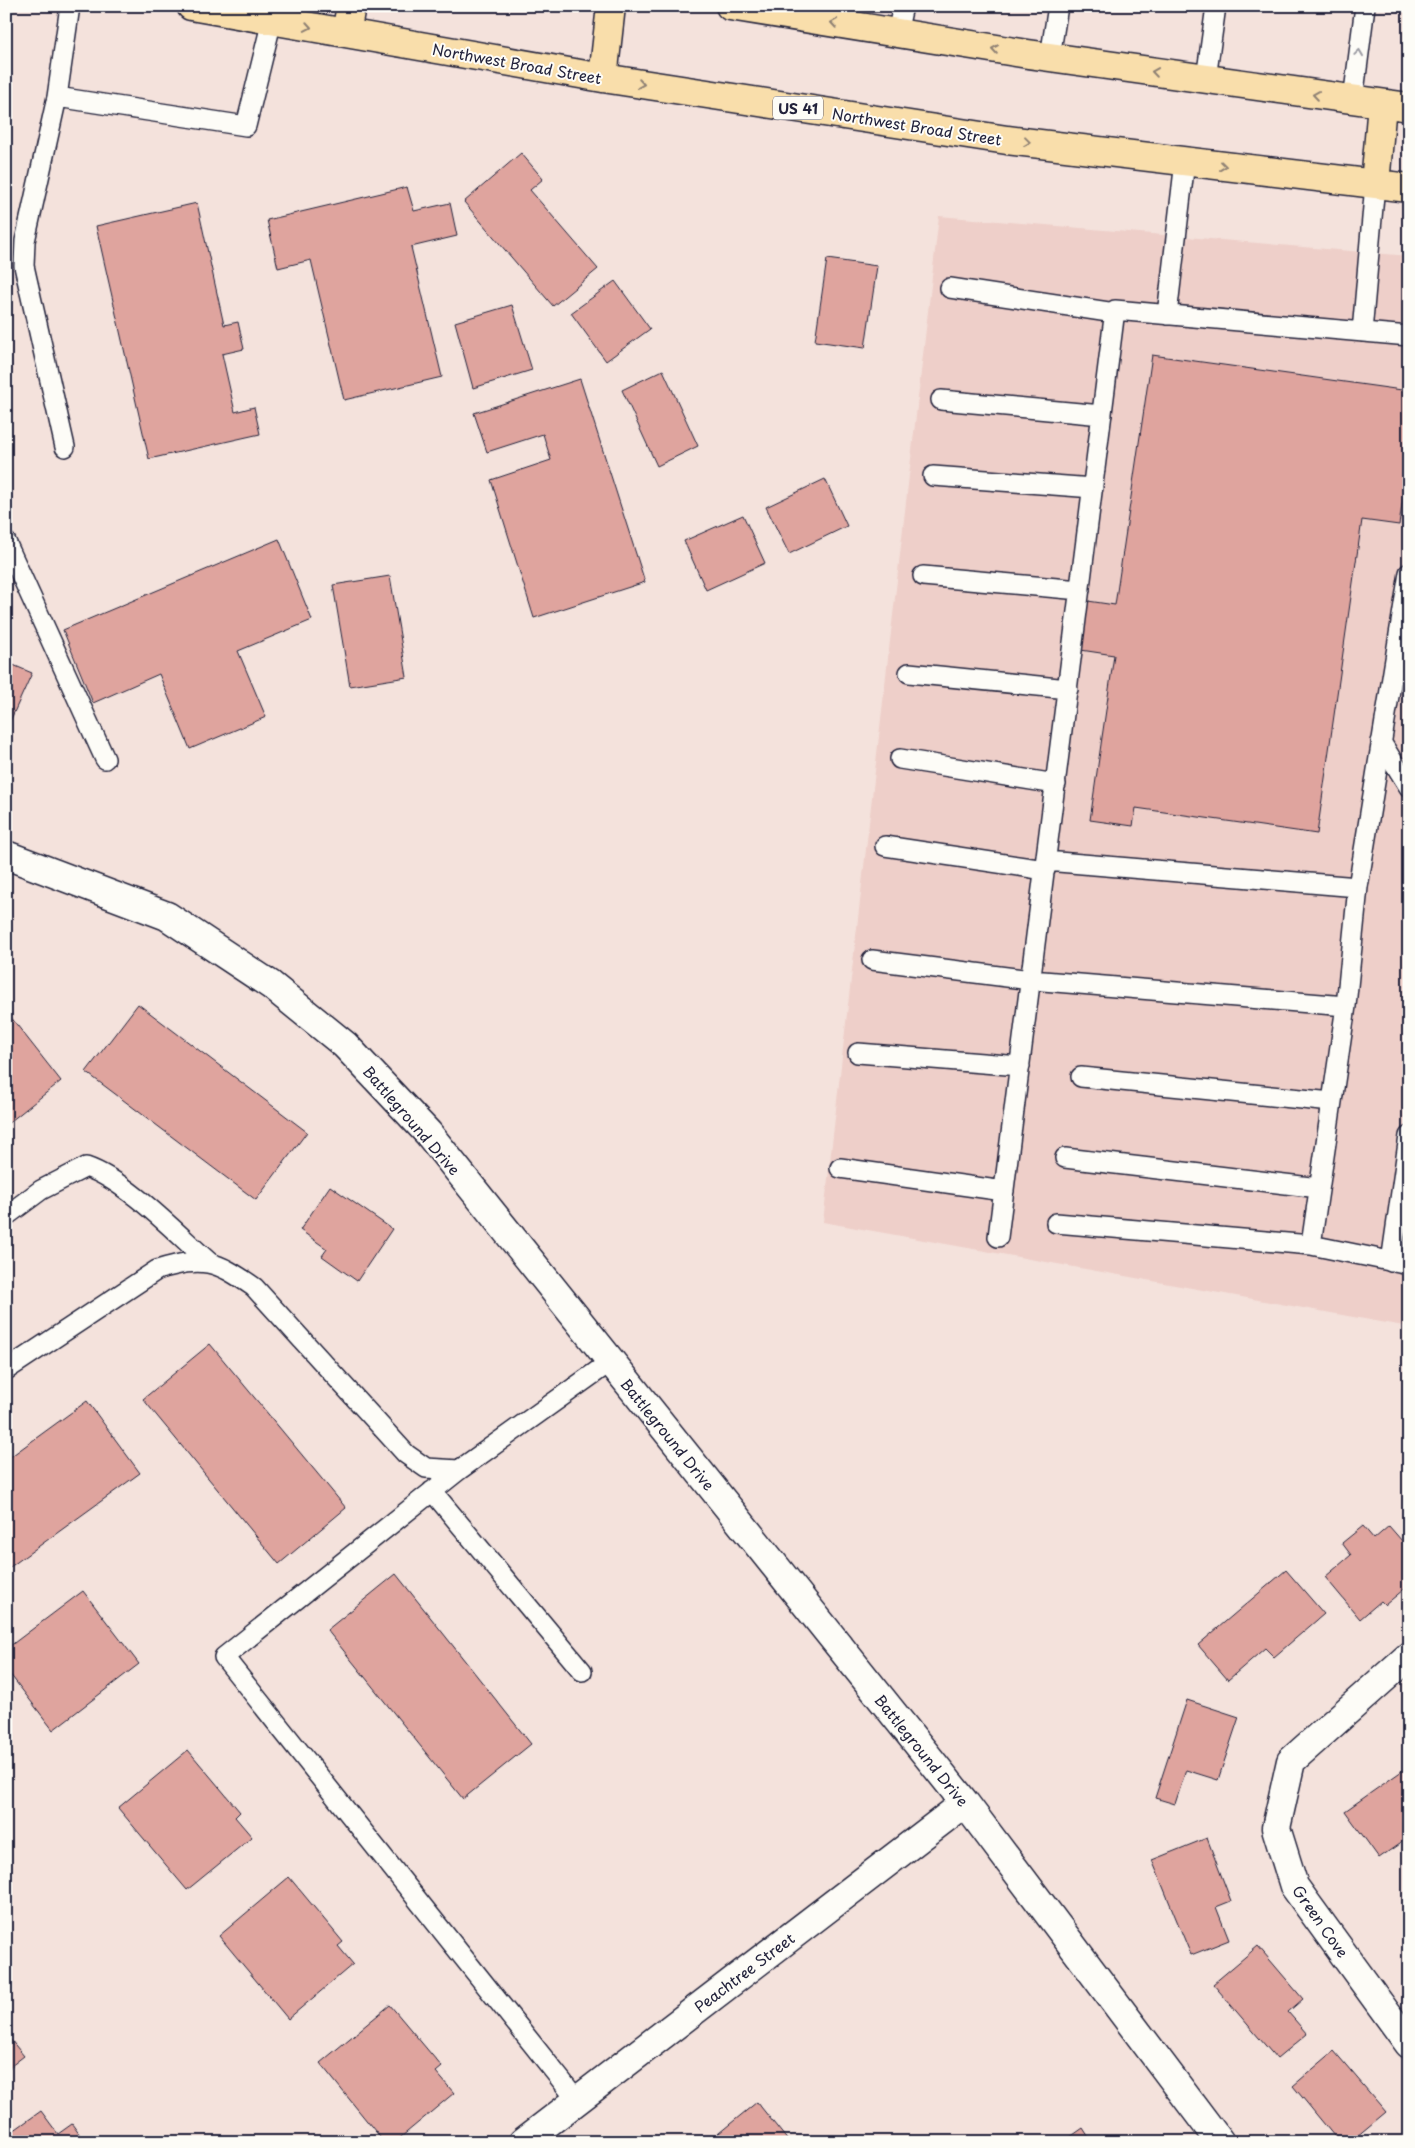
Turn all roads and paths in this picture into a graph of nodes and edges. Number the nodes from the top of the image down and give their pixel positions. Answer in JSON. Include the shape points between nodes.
{"nodes":[{"id":1,"x":70,"y":6,"type":"edge"},
{"id":2,"x":191,"y":6,"type":"edge"},
{"id":3,"x":351,"y":6,"type":"edge"},
{"id":4,"x":611,"y":6,"type":"edge"},
{"id":5,"x":730,"y":6,"type":"edge"},
{"id":6,"x":902,"y":6,"type":"edge"},
{"id":7,"x":1058,"y":6,"type":"edge"},
{"id":8,"x":1216,"y":6,"type":"edge"},
{"id":9,"x":1365,"y":6,"type":"edge"},
{"id":10,"x":272,"y":20,"type":"junction"},
{"id":11,"x":346,"y":33,"type":"junction"},
{"id":12,"x":897,"y":33,"type":"junction"},
{"id":13,"x":1050,"y":58,"type":"junction"},
{"id":14,"x":603,"y":78,"type":"junction"},
{"id":15,"x":1206,"y":80,"type":"junction"},
{"id":16,"x":57,"y":97,"type":"junction"},
{"id":17,"x":1353,"y":100,"type":"junction"},
{"id":18,"x":1382,"y":104,"type":"junction"},
{"id":19,"x":1409,"y":107,"type":"edge"},
{"id":20,"x":1185,"y":162,"type":"junction"},
{"id":21,"x":1375,"y":184,"type":"junction"},
{"id":22,"x":1409,"y":188,"type":"edge"},
{"id":23,"x":950,"y":288,"type":"dead end"},
{"id":24,"x":1115,"y":313,"type":"junction"},
{"id":25,"x":1167,"y":314,"type":"junction"},
{"id":26,"x":1362,"y":332,"type":"junction"},
{"id":27,"x":1409,"y":336,"type":"edge"},
{"id":28,"x":940,"y":400,"type":"dead end"},
{"id":29,"x":1102,"y":415,"type":"junction"},
{"id":30,"x":65,"y":447,"type":"dead end"},
{"id":31,"x":933,"y":476,"type":"dead end"},
{"id":32,"x":1092,"y":488,"type":"junction"},
{"id":33,"x":6,"y":542,"type":"edge"},
{"id":34,"x":1409,"y":573,"type":"edge"},
{"id":35,"x":923,"y":576,"type":"dead end"},
{"id":36,"x":1080,"y":590,"type":"junction"},
{"id":37,"x":909,"y":673,"type":"dead end"},
{"id":38,"x":1068,"y":689,"type":"junction"},
{"id":39,"x":1381,"y":742,"type":"junction"},
{"id":40,"x":105,"y":759,"type":"dead end"},
{"id":41,"x":900,"y":759,"type":"dead end"},
{"id":42,"x":1056,"y":784,"type":"junction"},
{"id":43,"x":1409,"y":787,"type":"edge"},
{"id":44,"x":885,"y":846,"type":"dead end"},
{"id":45,"x":6,"y":855,"type":"edge"},
{"id":46,"x":1046,"y":865,"type":"junction"},
{"id":47,"x":1358,"y":887,"type":"junction"},
{"id":48,"x":872,"y":960,"type":"dead end"},
{"id":49,"x":1031,"y":980,"type":"junction"},
{"id":50,"x":1346,"y":1006,"type":"junction"},
{"id":51,"x":858,"y":1054,"type":"dead end"},
{"id":52,"x":1020,"y":1066,"type":"junction"},
{"id":53,"x":1081,"y":1077,"type":"dead end"},
{"id":54,"x":1332,"y":1102,"type":"junction"},
{"id":55,"x":1409,"y":1136,"type":"edge"},
{"id":56,"x":1065,"y":1158,"type":"dead end"},
{"id":57,"x":840,"y":1168,"type":"dead end"},
{"id":58,"x":1319,"y":1188,"type":"junction"},
{"id":59,"x":1004,"y":1191,"type":"junction"},
{"id":60,"x":6,"y":1216,"type":"edge"},
{"id":61,"x":1056,"y":1223,"type":"dead end"},
{"id":62,"x":998,"y":1237,"type":"dead end"},
{"id":63,"x":1312,"y":1245,"type":"junction"},
{"id":64,"x":209,"y":1262,"type":"junction"},
{"id":65,"x":1400,"y":1263,"type":"edge"},
{"id":66,"x":610,"y":1362,"type":"junction"},
{"id":67,"x":6,"y":1370,"type":"edge"},
{"id":68,"x":459,"y":1470,"type":"junction"},
{"id":69,"x":432,"y":1491,"type":"junction"},
{"id":70,"x":1409,"y":1656,"type":"edge"},
{"id":71,"x":582,"y":1671,"type":"dead end"},
{"id":72,"x":965,"y":1803,"type":"junction"},
{"id":73,"x":1409,"y":2044,"type":"edge"},
{"id":74,"x":577,"y":2100,"type":"junction"},
{"id":75,"x":523,"y":2142,"type":"edge"},
{"id":76,"x":1220,"y":2142,"type":"edge"}],
"edges":[{"from":1,"to":16,"type":"lane"},
{"from":2,"to":10,"type":"main road","name":"Northwest Broad Street","number":"US 41"},
{"from":3,"to":11,"type":"main road"},
{"from":4,"to":14,"type":"main road"},
{"from":12,"to":5,"type":"main road","one_way":true},
{"from":6,"to":12,"type":"lane"},
{"from":7,"to":13,"type":"lane"},
{"from":8,"to":15,"type":"lane"},
{"from":17,"to":9,"type":"lane","one_way":true},
{"from":10,"to":11,"type":"main road","name":"Northwest Broad Street","number":"US 41","one_way":true},
{"from":10,"to":16,"type":"lane","via":[[246,126]]},
{"from":11,"to":14,"type":"main road","name":"Northwest Broad Street","number":"US 41"},
{"from":13,"to":12,"type":"main road","one_way":true},
{"from":15,"to":13,"type":"main road","one_way":true},
{"from":14,"to":20,"type":"main road","name":"Northwest Broad Street","number":"US 41","one_way":true,"via":[[1007,140]]},
{"from":17,"to":15,"type":"main road","one_way":true},
{"from":16,"to":30,"type":"lane","via":[[26,241],[24,266]]},
{"from":17,"to":18,"type":"main road"},
{"from":18,"to":19,"type":"main road"},
{"from":18,"to":21,"type":"main road"},
{"from":20,"to":21,"type":"main road","name":"Northwest Broad Street","number":"US 41","one_way":true},
{"from":20,"to":25,"type":"lane"},
{"from":21,"to":22,"type":"main road","name":"Northwest Broad Street","number":"US 41"},
{"from":21,"to":26,"type":"lane"},
{"from":23,"to":24,"type":"lane"},
{"from":24,"to":25,"type":"lane","via":[[1115,310]]},
{"from":24,"to":29,"type":"lane"},
{"from":25,"to":26,"type":"lane"},
{"from":26,"to":27,"type":"lane"},
{"from":28,"to":29,"type":"lane"},
{"from":29,"to":32,"type":"lane"},
{"from":31,"to":32,"type":"lane"},
{"from":32,"to":36,"type":"lane"},
{"from":33,"to":40,"type":"lane"},
{"from":34,"to":39,"type":"lane"},
{"from":35,"to":36,"type":"lane"},
{"from":36,"to":38,"type":"lane"},
{"from":37,"to":38,"type":"lane"},
{"from":38,"to":42,"type":"lane"},
{"from":39,"to":43,"type":"lane"},
{"from":39,"to":47,"type":"lane"},
{"from":41,"to":42,"type":"lane"},
{"from":42,"to":46,"type":"lane"},
{"from":44,"to":46,"type":"lane"},
{"from":45,"to":66,"type":"street","name":"Battleground Drive","via":[[167,916],[271,986],[345,1045],[428,1134]]},
{"from":46,"to":47,"type":"lane"},
{"from":46,"to":49,"type":"lane"},
{"from":47,"to":50,"type":"lane"},
{"from":48,"to":49,"type":"lane"},
{"from":49,"to":50,"type":"lane"},
{"from":49,"to":52,"type":"lane"},
{"from":50,"to":54,"type":"lane"},
{"from":51,"to":52,"type":"lane"},
{"from":52,"to":59,"type":"lane"},
{"from":53,"to":54,"type":"lane"},
{"from":54,"to":58,"type":"lane"},
{"from":55,"to":65,"type":"lane"},
{"from":56,"to":58,"type":"lane"},
{"from":57,"to":59,"type":"lane"},
{"from":58,"to":63,"type":"lane"},
{"from":59,"to":62,"type":"lane"},
{"from":60,"to":64,"type":"lane","via":[[41,1190],[86,1167],[98,1170],[127,1191]]},
{"from":61,"to":63,"type":"lane"},
{"from":63,"to":65,"type":"lane"},
{"from":64,"to":67,"type":"lane","via":[[186,1262],[158,1270]]},
{"from":64,"to":68,"type":"lane","via":[[230,1270],[254,1287],[406,1454],[426,1468]]},
{"from":66,"to":68,"type":"lane"},
{"from":66,"to":72,"type":"street","name":"Battleground Drive"},
{"from":68,"to":69,"type":"lane"},
{"from":69,"to":71,"type":"lane"},
{"from":69,"to":74,"type":"lane","via":[[224,1657]]},
{"from":70,"to":73,"type":"street","name":"Green Cove","via":[[1291,1761],[1276,1828],[1294,1886]]},
{"from":72,"to":74,"type":"street","name":"Peachtree Street"},
{"from":72,"to":76,"type":"street","name":"Battleground Drive"},
{"from":74,"to":75,"type":"street","name":"Peachtree Street"}]}
